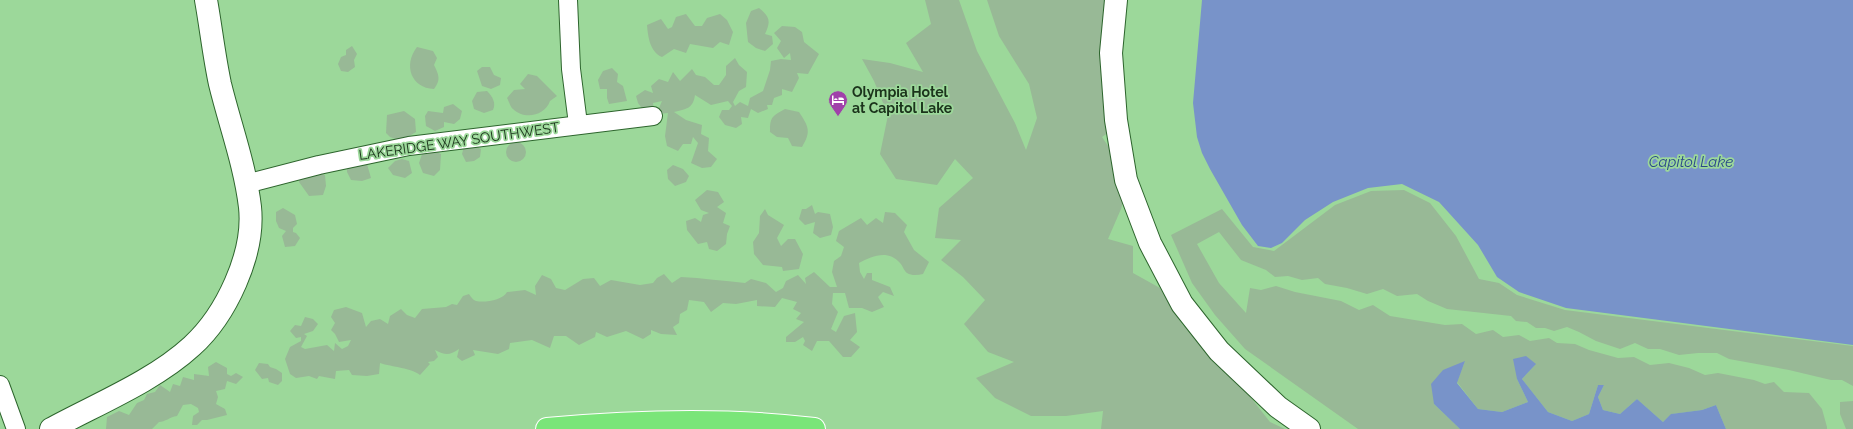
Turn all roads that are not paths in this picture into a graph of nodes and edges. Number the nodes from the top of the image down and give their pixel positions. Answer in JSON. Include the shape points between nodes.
{"nodes":[{"id":1,"x":206,"y":0,"type":"edge"},
{"id":2,"x":568,"y":0,"type":"edge"},
{"id":3,"x":1116,"y":0,"type":"edge"},
{"id":4,"x":653,"y":116,"type":"dead end"},
{"id":5,"x":578,"y":124,"type":"junction"},
{"id":6,"x":246,"y":184,"type":"junction"},
{"id":7,"x":0,"y":385,"type":"edge"},
{"id":8,"x":16,"y":429,"type":"edge"},
{"id":9,"x":51,"y":429,"type":"edge"},
{"id":10,"x":547,"y":429,"type":"edge"},
{"id":11,"x":814,"y":429,"type":"edge"},
{"id":12,"x":1309,"y":429,"type":"edge"}],
"edges":[{"from":1,"to":6,"type":"street","via":[[220,84]]},
{"from":2,"to":5,"type":"street","name":"LAKERIDGE WAY SOUTHWEST","via":[[571,69]]},
{"from":3,"to":12,"type":"street","via":[[1111,53],[1116,120],[1126,180],[1150,243],[1182,304],[1218,351],[1278,407]]},
{"from":4,"to":5,"type":"street","name":"LAKERIDGE WAY SOUTHWEST"},
{"from":5,"to":6,"type":"street","name":"LAKERIDGE WAY SOUTHWEST","via":[[409,146],[334,161]]},
{"from":6,"to":9,"type":"street","via":[[250,209],[248,241],[241,269],[216,318],[192,346],[149,377]]},
{"from":7,"to":8,"type":"street"},
{"from":10,"to":11,"type":"highway","via":[[626,422],[724,421]]}]}
